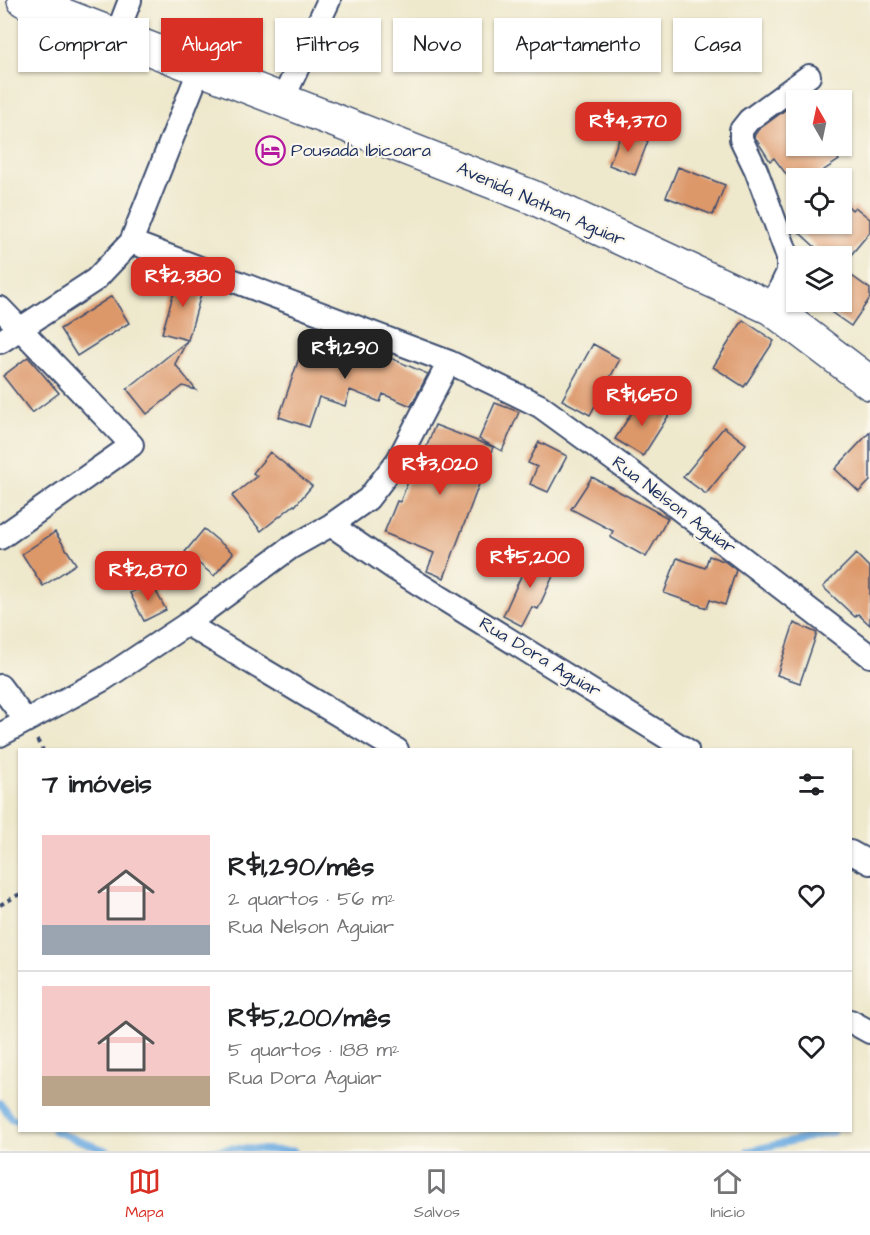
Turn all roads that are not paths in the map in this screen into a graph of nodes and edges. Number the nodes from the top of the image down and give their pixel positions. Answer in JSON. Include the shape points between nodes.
{"nodes":[{"id":1,"x":24,"y":0,"type":"edge"},
{"id":2,"x":129,"y":0,"type":"edge"},
{"id":3,"x":329,"y":0,"type":"edge"},
{"id":4,"x":73,"y":18,"type":"edge"},
{"id":5,"x":123,"y":18,"type":"edge"},
{"id":6,"x":198,"y":72,"type":"edge"},
{"id":7,"x":211,"y":72,"type":"edge"},
{"id":8,"x":809,"y":76,"type":"dead end"},
{"id":9,"x":283,"y":99,"type":"junction"},
{"id":10,"x":130,"y":242,"type":"junction"},
{"id":11,"x":0,"y":308,"type":"edge"},
{"id":12,"x":771,"y":308,"type":"junction"},
{"id":13,"x":19,"y":329,"type":"junction"},
{"id":14,"x":0,"y":342,"type":"edge"},
{"id":15,"x":449,"y":362,"type":"junction"},
{"id":16,"x":870,"y":383,"type":"edge"},
{"id":17,"x":331,"y":525,"type":"junction"},
{"id":18,"x":0,"y":538,"type":"edge"},
{"id":19,"x":187,"y":624,"type":"junction"},
{"id":20,"x":870,"y":656,"type":"edge"},
{"id":21,"x":0,"y":686,"type":"edge"},
{"id":22,"x":26,"y":721,"type":"junction"},
{"id":23,"x":0,"y":735,"type":"edge"},
{"id":24,"x":394,"y":748,"type":"edge"},
{"id":25,"x":684,"y":748,"type":"edge"},
{"id":26,"x":852,"y":853,"type":"edge"},
{"id":27,"x":870,"y":863,"type":"edge"},
{"id":28,"x":852,"y":1022,"type":"edge"},
{"id":29,"x":870,"y":1032,"type":"edge"}],
"edges":[{"from":1,"to":4,"type":"main road","name":"Avenida Nathan Aguiar"},
{"from":2,"to":5,"type":"street"},
{"from":3,"to":9,"type":"street"},
{"from":6,"to":10,"type":"street"},
{"from":7,"to":9,"type":"main road","name":"Avenida Nathan Aguiar"},
{"from":8,"to":12,"type":"street","via":[[741,130],[790,265]]},
{"from":9,"to":12,"type":"main road","name":"Avenida Nathan Aguiar","via":[[532,196]]},
{"from":10,"to":13,"type":"street","via":[[95,280]]},
{"from":10,"to":15,"type":"street","name":"Rua Nelson Aguiar"},
{"from":11,"to":13,"type":"street"},
{"from":12,"to":16,"type":"main road","name":"Avenida Nathan Aguiar"},
{"from":13,"to":14,"type":"street"},
{"from":13,"to":18,"type":"street","via":[[132,445]]},
{"from":15,"to":17,"type":"street","via":[[398,460],[368,499]]},
{"from":15,"to":20,"type":"street","name":"Rua Nelson Aguiar","via":[[540,406]]},
{"from":17,"to":19,"type":"street","via":[[290,548]]},
{"from":17,"to":25,"type":"street","name":"Rua Dora Aguiar"},
{"from":19,"to":22,"type":"street","via":[[104,679]]},
{"from":19,"to":24,"type":"street"},
{"from":21,"to":22,"type":"street"},
{"from":22,"to":23,"type":"street"},
{"from":26,"to":27,"type":"street"},
{"from":28,"to":29,"type":"street"}]}
